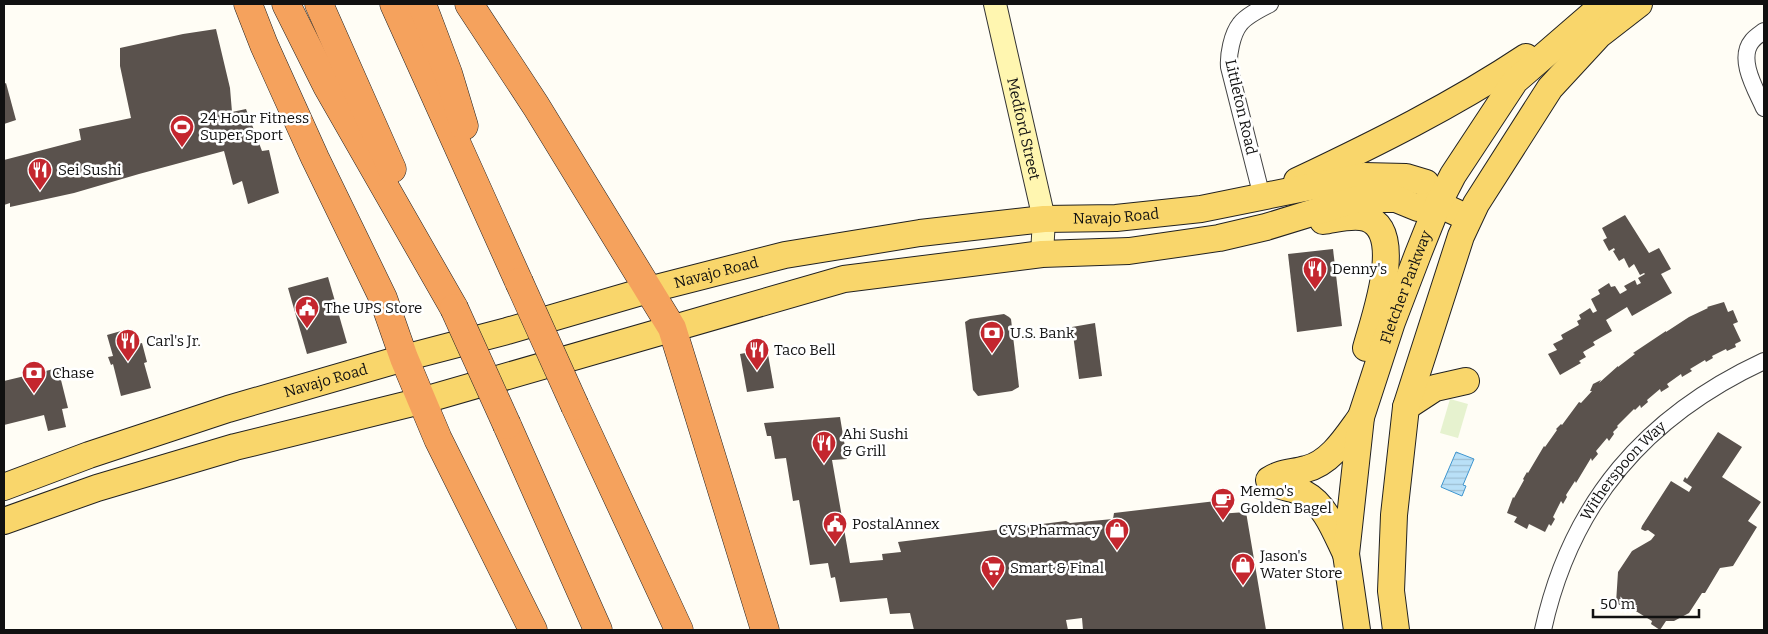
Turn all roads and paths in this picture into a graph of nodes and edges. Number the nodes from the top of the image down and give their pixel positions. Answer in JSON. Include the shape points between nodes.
{"nodes":[{"id":1,"x":248,"y":4,"type":"edge"},
{"id":2,"x":286,"y":4,"type":"edge"},
{"id":3,"x":319,"y":4,"type":"edge"},
{"id":4,"x":394,"y":4,"type":"edge"},
{"id":5,"x":422,"y":4,"type":"edge"},
{"id":6,"x":469,"y":4,"type":"edge"},
{"id":7,"x":995,"y":4,"type":"edge"},
{"id":8,"x":1270,"y":4,"type":"edge"},
{"id":9,"x":1604,"y":4,"type":"edge"},
{"id":10,"x":1639,"y":4,"type":"edge"},
{"id":11,"x":1584,"y":20,"type":"junction"},
{"id":12,"x":1764,"y":31,"type":"edge"},
{"id":13,"x":1764,"y":108,"type":"edge"},
{"id":14,"x":1262,"y":197,"type":"junction"},
{"id":15,"x":1438,"y":204,"type":"junction"},
{"id":16,"x":1468,"y":218,"type":"junction"},
{"id":17,"x":1044,"y":219,"type":"junction"},
{"id":18,"x":1266,"y":227,"type":"junction"},
{"id":19,"x":499,"y":237,"type":"junction"},
{"id":20,"x":1042,"y":254,"type":"junction"},
{"id":21,"x":648,"y":290,"type":"junction"},
{"id":22,"x":454,"y":308,"type":"junction"},
{"id":23,"x":672,"y":328,"type":"junction"},
{"id":24,"x":404,"y":358,"type":"junction"},
{"id":25,"x":1764,"y":361,"type":"edge"},
{"id":26,"x":1466,"y":381,"type":"dead end"},
{"id":27,"x":421,"y":401,"type":"junction"},
{"id":28,"x":1406,"y":407,"type":"junction"},
{"id":29,"x":1361,"y":417,"type":"junction"},
{"id":30,"x":89,"y":455,"type":"junction"},
{"id":31,"x":4,"y":487,"type":"edge"},
{"id":32,"x":4,"y":502,"type":"edge"},
{"id":33,"x":4,"y":521,"type":"edge"},
{"id":34,"x":1346,"y":554,"type":"junction"},
{"id":35,"x":533,"y":630,"type":"edge"},
{"id":36,"x":598,"y":630,"type":"edge"},
{"id":37,"x":679,"y":630,"type":"edge"},
{"id":38,"x":765,"y":630,"type":"edge"},
{"id":39,"x":1357,"y":630,"type":"edge"},
{"id":40,"x":1396,"y":630,"type":"edge"},
{"id":41,"x":1543,"y":630,"type":"edge"}],
"edges":[{"from":1,"to":24,"type":"highway","via":[[315,158],[383,298]]},
{"from":2,"to":22,"type":"highway","via":[[327,86]]},
{"from":3,"to":22,"type":"highway"},
{"from":4,"to":19,"type":"highway"},
{"from":5,"to":19,"type":"highway","via":[[448,73]]},
{"from":6,"to":21,"type":"highway","via":[[536,106]]},
{"from":7,"to":17,"type":"street","name":"Medford Street"},
{"from":8,"to":14,"type":"street","name":"Littleton Road","via":[[1239,25],[1228,54]]},
{"from":9,"to":11,"type":"main road","name":"Fletcher Parkway"},
{"from":10,"to":16,"type":"main road","via":[[1599,35],[1550,88]]},
{"from":11,"to":14,"type":"main road","via":[[1508,69],[1379,142]]},
{"from":11,"to":15,"type":"main road","name":"Fletcher Parkway","via":[[1515,81],[1453,175]]},
{"from":12,"to":13,"type":"street","via":[[1747,50],[1747,72]]},
{"from":14,"to":15,"type":"main road","name":"Navajo Road","via":[[1364,176],[1406,177],[1426,183]]},
{"from":14,"to":17,"type":"main road","name":"Navajo Road","via":[[1200,209],[1116,218]]},
{"from":15,"to":16,"type":"main road"},
{"from":15,"to":18,"type":"main road","via":[[1418,208],[1396,199],[1357,198]]},
{"from":15,"to":29,"type":"main road","name":"Fletcher Parkway","via":[[1392,322]]},
{"from":16,"to":28,"type":"main road"},
{"from":17,"to":20,"type":"street","name":"Medford Street"},
{"from":17,"to":21,"type":"main road","name":"Navajo Road","via":[[920,233],[785,255]]},
{"from":18,"to":20,"type":"main road","via":[[1219,238],[1129,251]]},
{"from":18,"to":29,"type":"main road","via":[[1356,217],[1367,218],[1382,233],[1386,253],[1383,286],[1363,359]]},
{"from":19,"to":37,"type":"highway","bridge":true},
{"from":20,"to":23,"type":"main road","via":[[844,279]]},
{"from":21,"to":23,"type":"highway"},
{"from":21,"to":24,"type":"main road","name":"Navajo Road"},
{"from":22,"to":36,"type":"highway","bridge":true},
{"from":23,"to":27,"type":"main road"},
{"from":23,"to":38,"type":"highway"},
{"from":24,"to":27,"type":"highway"},
{"from":24,"to":30,"type":"main road","name":"Navajo Road","via":[[220,412]]},
{"from":25,"to":41,"type":"street","name":"Witherspoon Way","via":[[1713,388],[1673,416],[1618,469],[1571,543],[1555,583]]},
{"from":26,"to":28,"type":"main road","via":[[1435,388]]},
{"from":27,"to":33,"type":"main road","via":[[235,447],[97,488]]},
{"from":27,"to":35,"type":"highway"},
{"from":28,"to":40,"type":"main road","via":[[1394,515],[1391,591]]},
{"from":29,"to":34,"type":"main road","name":"Fletcher Parkway"},
{"from":29,"to":34,"type":"main road","via":[[1324,460],[1315,466],[1284,472],[1269,480],[1277,486],[1297,490],[1315,501]]},
{"from":30,"to":31,"type":"main road","name":"Navajo Road"},
{"from":30,"to":32,"type":"main road","via":[[52,485]]},
{"from":34,"to":39,"type":"main road","name":"Fletcher Parkway"}]}
